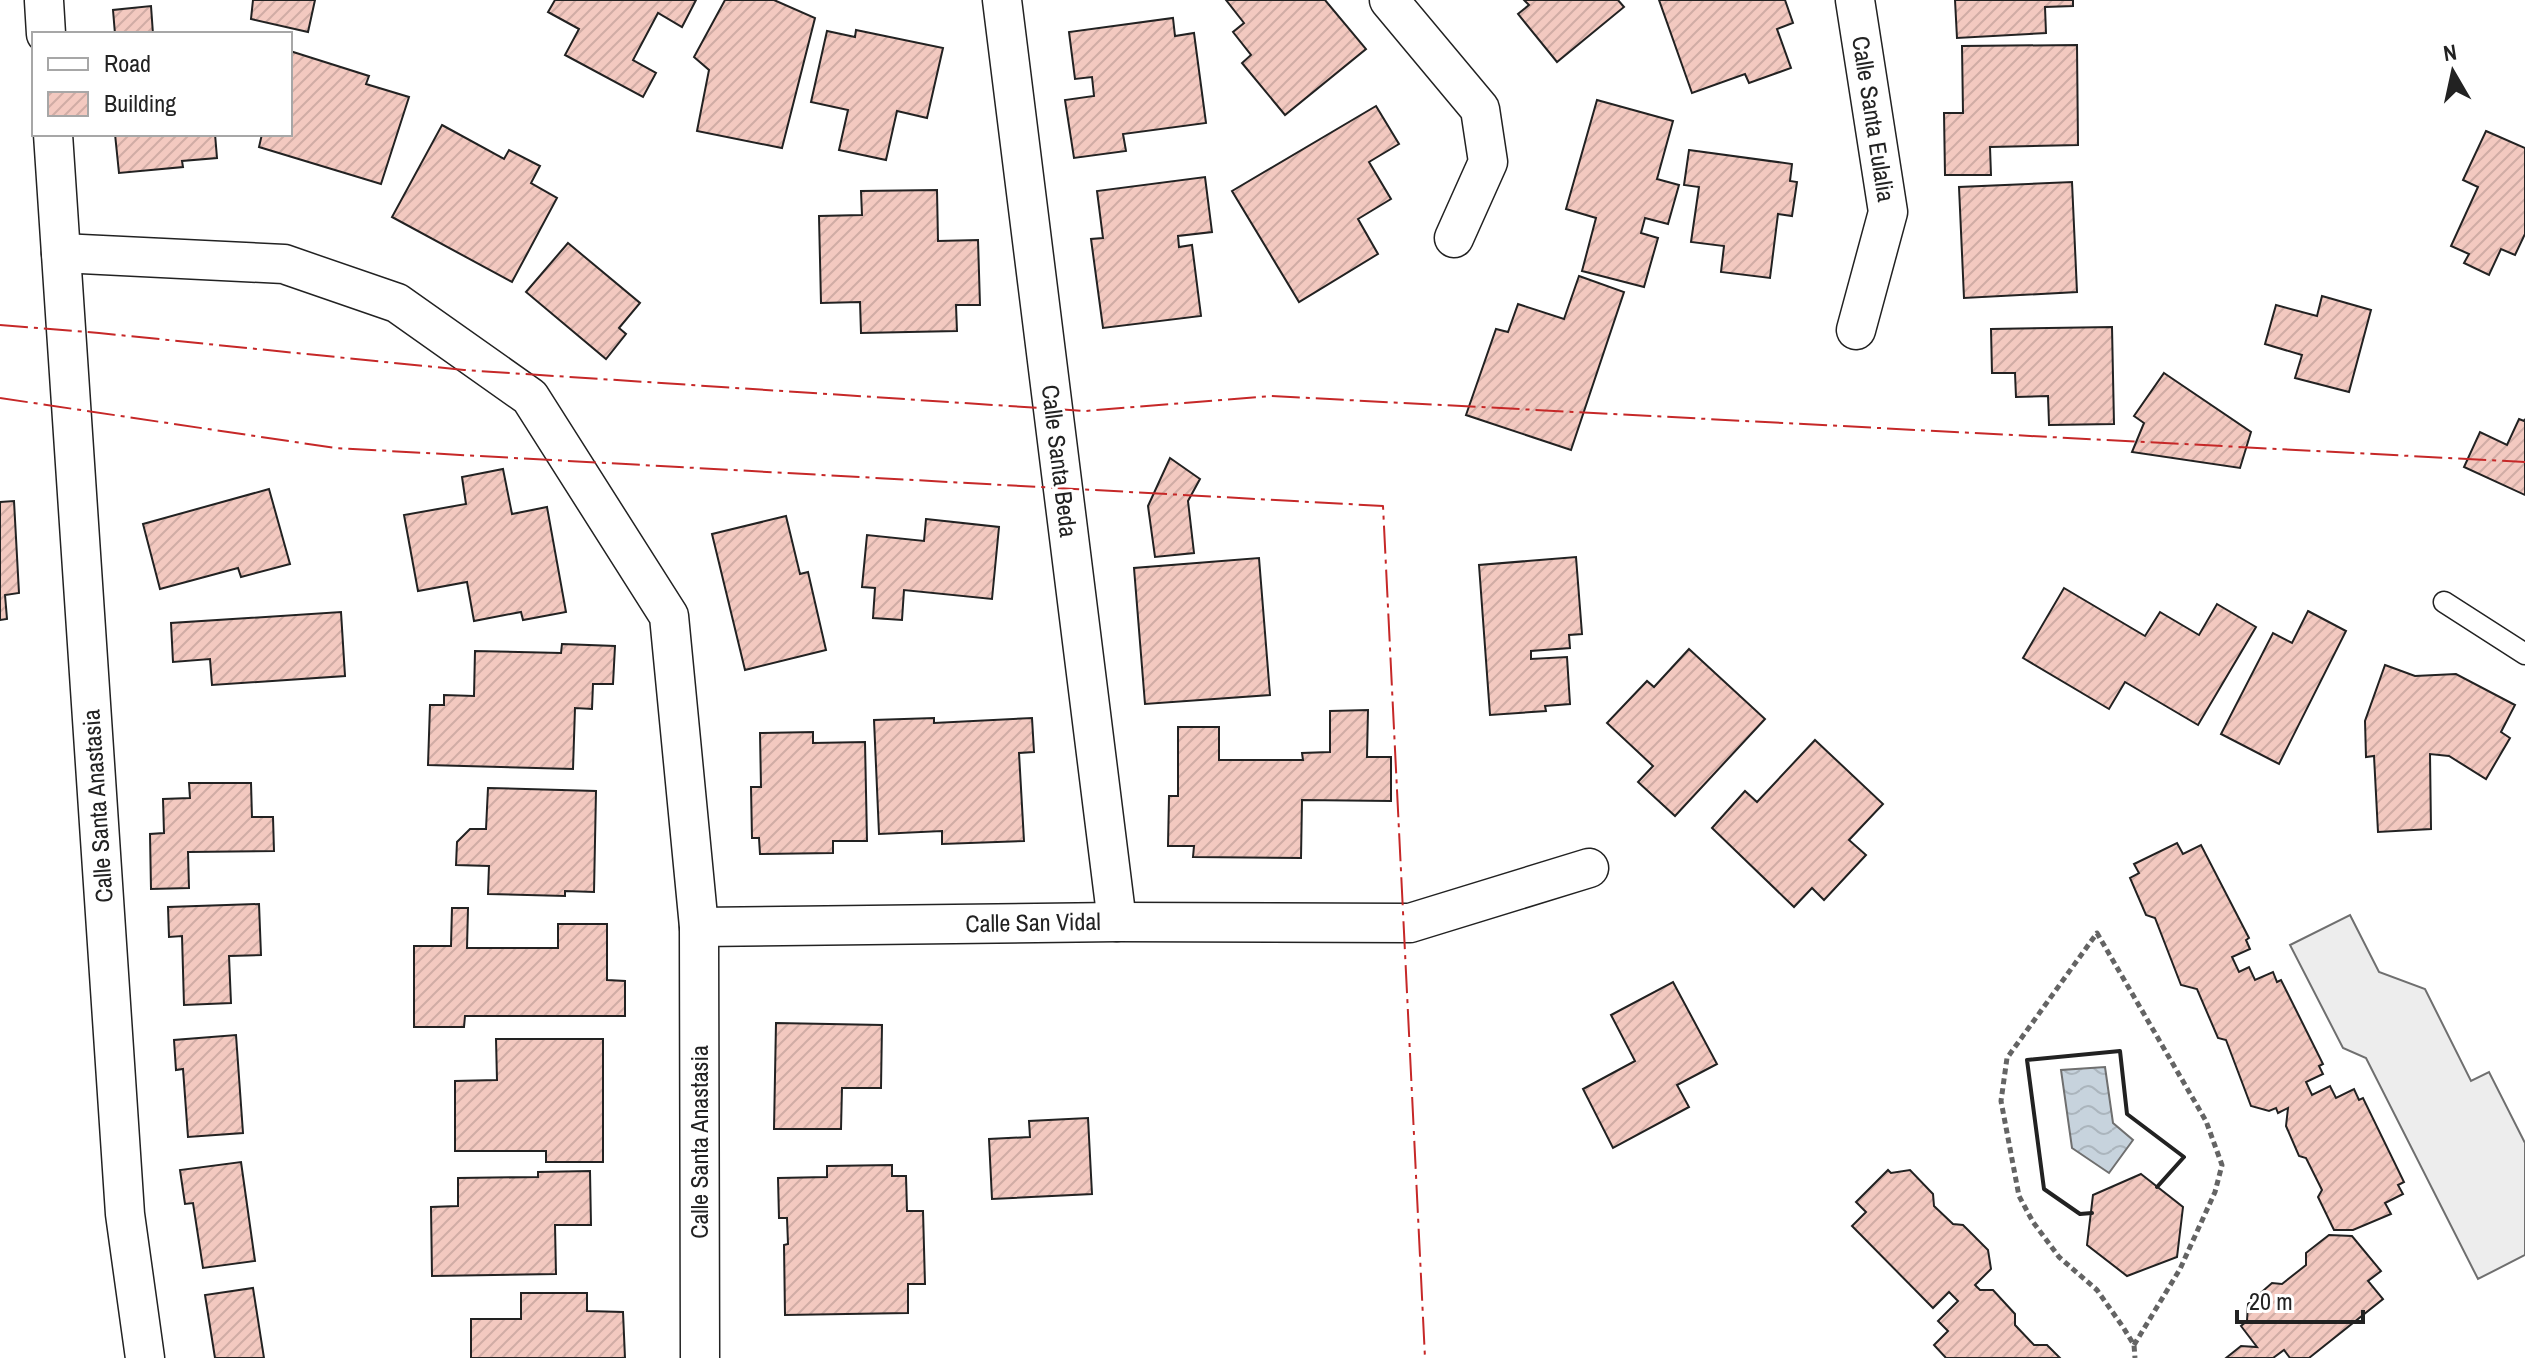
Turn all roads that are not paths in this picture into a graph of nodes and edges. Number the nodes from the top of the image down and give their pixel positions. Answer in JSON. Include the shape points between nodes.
{"nodes":[{"id":1,"x":1002,"y":0,"type":"edge"},
{"id":2,"x":1389,"y":0,"type":"edge"},
{"id":3,"x":1855,"y":0,"type":"edge"},
{"id":4,"x":44,"y":1,"type":"edge"},
{"id":5,"x":46,"y":32,"type":"edge"},
{"id":6,"x":53,"y":136,"type":"edge"},
{"id":7,"x":1454,"y":238,"type":"dead end"},
{"id":8,"x":61,"y":253,"type":"junction"},
{"id":9,"x":1856,"y":330,"type":"dead end"},
{"id":10,"x":2444,"y":602,"type":"dead end"},
{"id":11,"x":2525,"y":654,"type":"edge"},
{"id":12,"x":1589,"y":868,"type":"dead end"},
{"id":13,"x":1117,"y":922,"type":"junction"},
{"id":14,"x":699,"y":927,"type":"junction"},
{"id":15,"x":145,"y":1358,"type":"edge"},
{"id":16,"x":700,"y":1358,"type":"edge"}],
"edges":[{"from":1,"to":13,"type":"street","name":"Calle Santa Beda"},
{"from":2,"to":7,"type":"street","via":[[1480,109],[1488,162]]},
{"from":3,"to":9,"type":"street","name":"Calle Santa Eulalia","via":[[1888,212]]},
{"from":4,"to":5,"type":"street"},
{"from":6,"to":8,"type":"street","name":"Calle Santa Anastasia"},
{"from":8,"to":14,"type":"street","via":[[284,264],[397,303],[530,397],[669,616]]},
{"from":8,"to":15,"type":"street","name":"Calle Santa Anastasia","via":[[125,1214]]},
{"from":10,"to":11,"type":"lane"},
{"from":12,"to":13,"type":"street","name":"Calle San Vidal","via":[[1410,923]]},
{"from":13,"to":14,"type":"street","name":"Calle San Vidal"},
{"from":14,"to":16,"type":"street","name":"Calle Santa Anastasia"}]}
